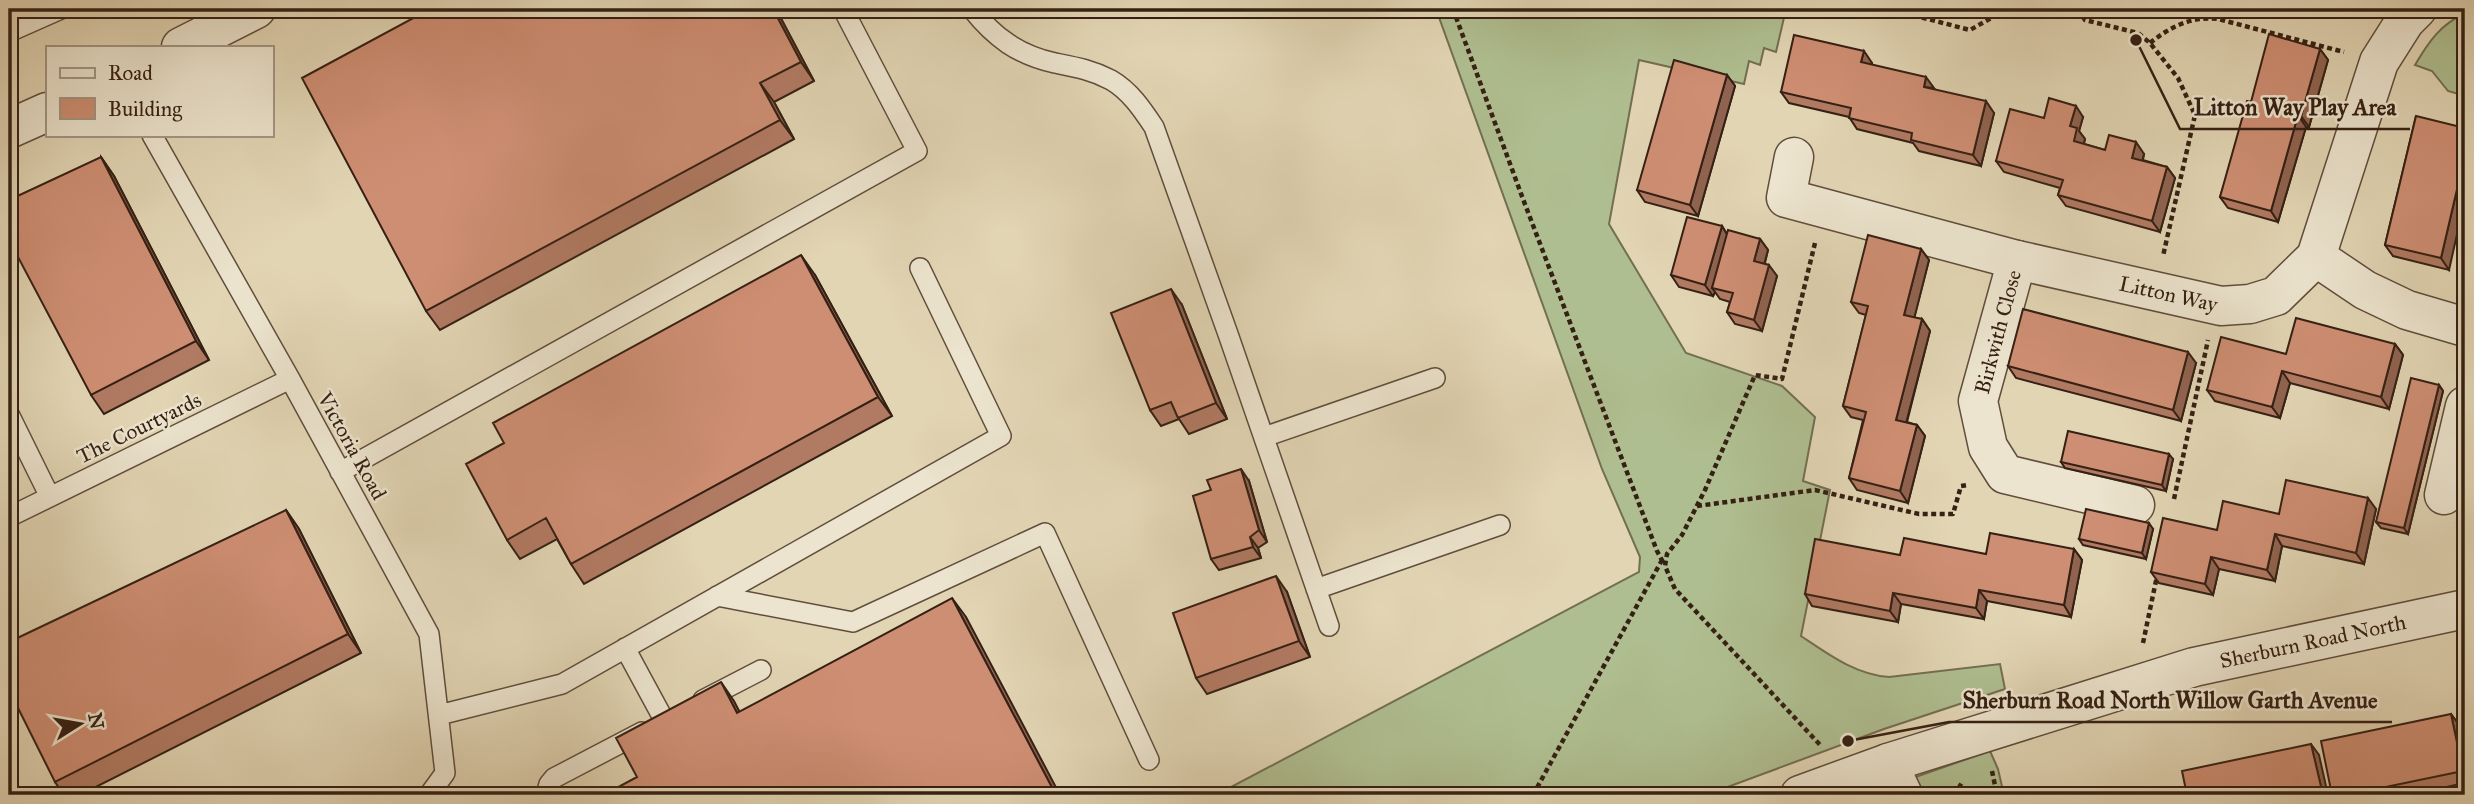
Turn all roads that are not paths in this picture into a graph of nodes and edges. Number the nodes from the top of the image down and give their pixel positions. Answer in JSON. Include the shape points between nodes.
{"nodes":[{"id":1,"x":61,"y":9,"type":"edge"},
{"id":2,"x":256,"y":9,"type":"edge"},
{"id":3,"x":843,"y":9,"type":"edge"},
{"id":4,"x":972,"y":9,"type":"edge"},
{"id":5,"x":2417,"y":9,"type":"edge"},
{"id":6,"x":9,"y":32,"type":"edge"},
{"id":7,"x":183,"y":46,"type":"edge"},
{"id":8,"x":46,"y":111,"type":"edge"},
{"id":9,"x":9,"y":129,"type":"edge"},
{"id":10,"x":153,"y":136,"type":"edge"},
{"id":11,"x":1794,"y":157,"type":"dead end"},
{"id":12,"x":2316,"y":257,"type":"junction"},
{"id":13,"x":2017,"y":260,"type":"junction"},
{"id":14,"x":920,"y":268,"type":"dead end"},
{"id":15,"x":2465,"y":327,"type":"edge"},
{"id":16,"x":1435,"y":378,"type":"dead end"},
{"id":17,"x":290,"y":379,"type":"junction"},
{"id":18,"x":2465,"y":406,"type":"edge"},
{"id":19,"x":9,"y":414,"type":"edge"},
{"id":20,"x":1264,"y":437,"type":"junction"},
{"id":21,"x":340,"y":472,"type":"junction"},
{"id":22,"x":2444,"y":495,"type":"dead end"},
{"id":23,"x":50,"y":497,"type":"junction"},
{"id":24,"x":2135,"y":505,"type":"dead end"},
{"id":25,"x":9,"y":517,"type":"edge"},
{"id":26,"x":1500,"y":525,"type":"dead end"},
{"id":27,"x":1316,"y":589,"type":"junction"},
{"id":28,"x":717,"y":596,"type":"junction"},
{"id":29,"x":2465,"y":609,"type":"edge"},
{"id":30,"x":1329,"y":626,"type":"dead end"},
{"id":31,"x":625,"y":648,"type":"junction"},
{"id":32,"x":761,"y":670,"type":"dead end"},
{"id":33,"x":676,"y":714,"type":"junction"},
{"id":34,"x":439,"y":715,"type":"junction"},
{"id":35,"x":1149,"y":760,"type":"dead end"},
{"id":36,"x":1896,"y":779,"type":"edge"},
{"id":37,"x":429,"y":795,"type":"edge"},
{"id":38,"x":546,"y":795,"type":"edge"},
{"id":39,"x":1800,"y":795,"type":"edge"}],
"edges":[{"from":1,"to":6,"type":"lane"},
{"from":2,"to":7,"type":"street"},
{"from":3,"to":21,"type":"lane","via":[[917,151]]},
{"from":4,"to":20,"type":"lane","via":[[1007,45],[1030,57],[1086,68],[1113,81],[1136,101],[1154,127]]},
{"from":5,"to":12,"type":"street","name":"Litton Way","via":[[2379,62]]},
{"from":8,"to":9,"type":"street"},
{"from":10,"to":17,"type":"lane","name":"Victoria Road"},
{"from":11,"to":13,"type":"street","name":"Litton Way","via":[[1786,198]]},
{"from":12,"to":13,"type":"street","name":"Litton Way","via":[[2276,296],[2250,304],[2216,305]]},
{"from":12,"to":15,"type":"street","via":[[2365,290],[2407,310]]},
{"from":13,"to":24,"type":"street","name":"Birkwith Close","via":[[1978,401],[1988,447],[2006,474]]},
{"from":14,"to":28,"type":"lane","via":[[1002,436]]},
{"from":16,"to":20,"type":"lane"},
{"from":17,"to":21,"type":"lane","name":"Victoria Road"},
{"from":17,"to":23,"type":"lane","name":"The Courtyards"},
{"from":18,"to":22,"type":"street"},
{"from":19,"to":23,"type":"lane"},
{"from":20,"to":27,"type":"lane"},
{"from":21,"to":34,"type":"lane","name":"Victoria Road","via":[[429,634]]},
{"from":23,"to":25,"type":"lane","name":"The Courtyards"},
{"from":26,"to":27,"type":"lane"},
{"from":27,"to":30,"type":"lane"},
{"from":28,"to":31,"type":"lane"},
{"from":28,"to":35,"type":"lane","via":[[853,622],[1045,533]]},
{"from":29,"to":36,"type":"street","name":"Sherburn Road North","via":[[2194,667]]},
{"from":31,"to":33,"type":"lane"},
{"from":31,"to":34,"type":"lane","via":[[562,684]]},
{"from":32,"to":33,"type":"lane"},
{"from":33,"to":38,"type":"lane","via":[[554,778]]},
{"from":34,"to":37,"type":"lane","name":"Victoria Road","via":[[445,773]]},
{"from":36,"to":39,"type":"street","name":"Sherburn Road North","via":[[1848,776]]}]}
